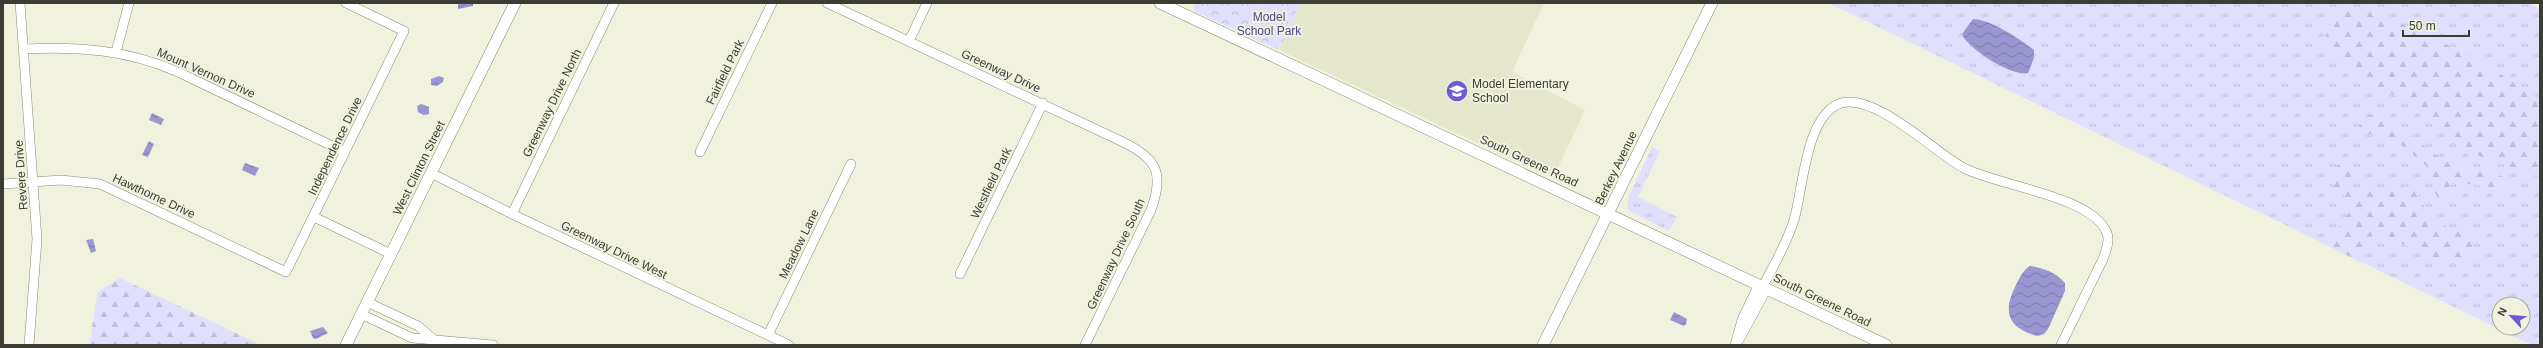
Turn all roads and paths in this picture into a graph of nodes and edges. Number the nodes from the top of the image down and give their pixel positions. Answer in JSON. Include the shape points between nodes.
{"nodes":[{"id":1,"x":20,"y":3,"type":"edge"},
{"id":2,"x":129,"y":3,"type":"edge"},
{"id":3,"x":346,"y":3,"type":"edge"},
{"id":4,"x":515,"y":3,"type":"edge"},
{"id":5,"x":614,"y":3,"type":"edge"},
{"id":6,"x":772,"y":3,"type":"edge"},
{"id":7,"x":827,"y":3,"type":"edge"},
{"id":8,"x":927,"y":3,"type":"edge"},
{"id":9,"x":1160,"y":3,"type":"edge"},
{"id":10,"x":1712,"y":3,"type":"edge"},
{"id":11,"x":909,"y":41,"type":"junction"},
{"id":12,"x":24,"y":49,"type":"junction"},
{"id":13,"x":116,"y":52,"type":"junction"},
{"id":14,"x":1043,"y":103,"type":"junction"},
{"id":15,"x":345,"y":152,"type":"junction"},
{"id":16,"x":700,"y":152,"type":"dead end"},
{"id":17,"x":851,"y":164,"type":"dead end"},
{"id":18,"x":1156,"y":170,"type":"joint"},
{"id":19,"x":431,"y":173,"type":"junction"},
{"id":20,"x":34,"y":182,"type":"junction"},
{"id":21,"x":3,"y":184,"type":"edge"},
{"id":22,"x":1609,"y":213,"type":"junction"},
{"id":23,"x":512,"y":214,"type":"junction"},
{"id":24,"x":314,"y":217,"type":"junction"},
{"id":25,"x":391,"y":254,"type":"junction"},
{"id":26,"x":286,"y":272,"type":"joint"},
{"id":27,"x":960,"y":274,"type":"dead end"},
{"id":28,"x":1763,"y":286,"type":"junction"},
{"id":29,"x":367,"y":302,"type":"junction"},
{"id":30,"x":361,"y":314,"type":"junction"},
{"id":31,"x":768,"y":335,"type":"junction"},
{"id":32,"x":431,"y":342,"type":"edge"},
{"id":33,"x":29,"y":345,"type":"edge"},
{"id":34,"x":346,"y":345,"type":"edge"},
{"id":35,"x":493,"y":345,"type":"edge"},
{"id":36,"x":789,"y":345,"type":"edge"},
{"id":37,"x":1085,"y":345,"type":"edge"},
{"id":38,"x":1543,"y":345,"type":"edge"},
{"id":39,"x":1735,"y":345,"type":"edge"},
{"id":40,"x":1886,"y":345,"type":"edge"},
{"id":41,"x":2061,"y":345,"type":"edge"}],
"edges":[{"from":1,"to":12,"type":"street","name":"Revere Drive"},
{"from":2,"to":13,"type":"street"},
{"from":3,"to":15,"type":"street","name":"Independence Drive","via":[[404,31]]},
{"from":4,"to":19,"type":"street","name":"West Clinton Street"},
{"from":5,"to":23,"type":"street","name":"Greenway Drive North"},
{"from":6,"to":16,"type":"street","name":"Fairfield Park"},
{"from":7,"to":11,"type":"street","name":"Greenway Drive"},
{"from":8,"to":11,"type":"street"},
{"from":9,"to":22,"type":"street","name":"South Greene Road"},
{"from":10,"to":22,"type":"street","name":"Berkey Avenue"},
{"from":11,"to":14,"type":"street","name":"Greenway Drive"},
{"from":12,"to":13,"type":"street","name":"Mount Vernon Drive","via":[[77,47]]},
{"from":12,"to":20,"type":"street","name":"Revere Drive"},
{"from":13,"to":15,"type":"street","name":"Mount Vernon Drive","via":[[151,61],[178,72]]},
{"from":14,"to":18,"type":"street","name":"Greenway Drive","via":[[1142,152],[1150,158]]},
{"from":14,"to":27,"type":"street","name":"Westfield Park"},
{"from":15,"to":24,"type":"street","name":"Independence Drive"},
{"from":17,"to":31,"type":"street","name":"Meadow Lane"},
{"from":18,"to":37,"type":"street","name":"Greenway Drive South","via":[[1158,188],[1151,210]]},
{"from":19,"to":23,"type":"street","name":"Greenway Drive West"},
{"from":19,"to":25,"type":"street","name":"West Clinton Street"},
{"from":20,"to":21,"type":"street","name":"Hawthorne Drive"},
{"from":20,"to":26,"type":"street","name":"Hawthorne Drive","via":[[87,182],[112,188]]},
{"from":20,"to":33,"type":"street","name":"Revere Drive","via":[[37,239]]},
{"from":22,"to":28,"type":"street","name":"South Greene Road"},
{"from":22,"to":38,"type":"street","name":"Berkey Avenue"},
{"from":23,"to":31,"type":"street","name":"Greenway Drive West"},
{"from":24,"to":25,"type":"street"},
{"from":24,"to":26,"type":"street","name":"Independence Drive"},
{"from":25,"to":29,"type":"street","name":"West Clinton Street"},
{"from":28,"to":39,"type":"street","via":[[1750,324]]},
{"from":28,"to":40,"type":"street","name":"South Greene Road"},
{"from":28,"to":41,"type":"street","via":[[1791,229],[1805,161],[1823,119],[1830,110],[1840,104],[1860,104],[1908,126],[1946,157],[1980,176],[2057,197],[2088,213],[2103,225],[2108,234],[2108,246]]},
{"from":29,"to":30,"type":"street","name":"West Clinton Street"},
{"from":29,"to":32,"type":"street","via":[[418,326]]},
{"from":30,"to":32,"type":"street","via":[[412,338]]},
{"from":30,"to":34,"type":"street","name":"West Clinton Street"},
{"from":31,"to":36,"type":"street","name":"Greenway Drive West"},
{"from":32,"to":35,"type":"street"}]}
